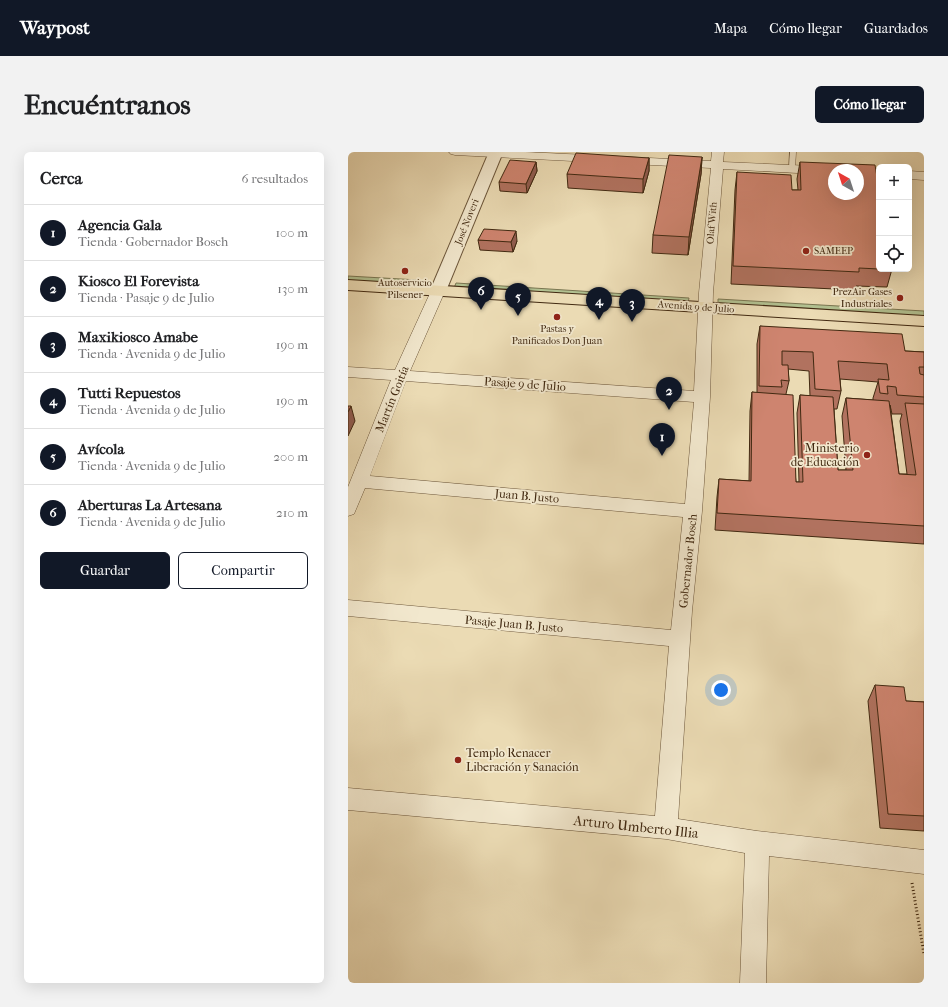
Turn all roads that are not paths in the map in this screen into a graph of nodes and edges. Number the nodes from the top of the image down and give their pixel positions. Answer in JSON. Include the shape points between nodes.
{"nodes":[{"id":1,"x":455,"y":152,"type":"edge"},
{"id":2,"x":793,"y":152,"type":"edge"},
{"id":3,"x":495,"y":153,"type":"edge"},
{"id":4,"x":718,"y":158,"type":"edge"},
{"id":5,"x":792,"y":169,"type":"junction"},
{"id":6,"x":828,"y":171,"type":"edge"},
{"id":7,"x":864,"y":172,"type":"edge"},
{"id":8,"x":876,"y":173,"type":"edge"},
{"id":9,"x":912,"y":175,"type":"edge"},
{"id":10,"x":924,"y":176,"type":"edge"},
{"id":11,"x":348,"y":272,"type":"edge"},
{"id":12,"x":348,"y":285,"type":"edge"},
{"id":13,"x":441,"y":285,"type":"junction"},
{"id":14,"x":706,"y":301,"type":"junction"},
{"id":15,"x":916,"y":305,"type":"dead end"},
{"id":16,"x":924,"y":321,"type":"edge"},
{"id":17,"x":348,"y":372,"type":"edge"},
{"id":18,"x":400,"y":376,"type":"junction"},
{"id":19,"x":702,"y":397,"type":"junction"},
{"id":20,"x":360,"y":481,"type":"junction"},
{"id":21,"x":348,"y":509,"type":"edge"},
{"id":22,"x":693,"y":511,"type":"junction"},
{"id":23,"x":348,"y":608,"type":"edge"},
{"id":24,"x":680,"y":639,"type":"junction"},
{"id":25,"x":348,"y":799,"type":"edge"},
{"id":26,"x":666,"y":828,"type":"junction"},
{"id":27,"x":756,"y":843,"type":"junction"},
{"id":28,"x":916,"y":861,"type":"edge"},
{"id":29,"x":753,"y":983,"type":"edge"}],
"edges":[{"from":1,"to":3,"type":"street"},
{"from":2,"to":5,"type":"lane"},
{"from":3,"to":4,"type":"street"},
{"from":3,"to":13,"type":"street","name":"José Noveri"},
{"from":4,"to":5,"type":"street"},
{"from":4,"to":14,"type":"street","name":"Olaf With"},
{"from":5,"to":6,"type":"street"},
{"from":7,"to":8,"type":"street"},
{"from":9,"to":10,"type":"street"},
{"from":11,"to":13,"type":"main road","name":"Avenida 9 de Julio"},
{"from":12,"to":13,"type":"main road","name":"Avenida 9 de Julio"},
{"from":13,"to":14,"type":"main road","name":"Avenida 9 de Julio"},
{"from":13,"to":18,"type":"street","name":"Martín Goitía"},
{"from":14,"to":15,"type":"main road","name":"Avenida 9 de Julio"},
{"from":14,"to":16,"type":"main road","name":"Avenida 9 de Julio"},
{"from":14,"to":19,"type":"street","name":"Gobernador Bosch"},
{"from":17,"to":18,"type":"street","name":"Pasaje 9 de Julio"},
{"from":18,"to":19,"type":"street","name":"Pasaje 9 de Julio"},
{"from":18,"to":20,"type":"street","name":"Martín Goitía"},
{"from":19,"to":22,"type":"street","name":"Gobernador Bosch"},
{"from":20,"to":21,"type":"street","name":"Martín Goitía"},
{"from":20,"to":22,"type":"street","name":"Juan B. Justo"},
{"from":22,"to":24,"type":"street","name":"Gobernador Bosch"},
{"from":23,"to":24,"type":"street","name":"Pasaje Juan B. Justo"},
{"from":24,"to":26,"type":"street","name":"Gobernador Bosch"},
{"from":25,"to":26,"type":"street","name":"Arturo Umberto Illia"},
{"from":26,"to":27,"type":"street","name":"Arturo Umberto Illia"},
{"from":27,"to":28,"type":"street","name":"Arturo Umberto Illia"},
{"from":27,"to":29,"type":"street"}]}
